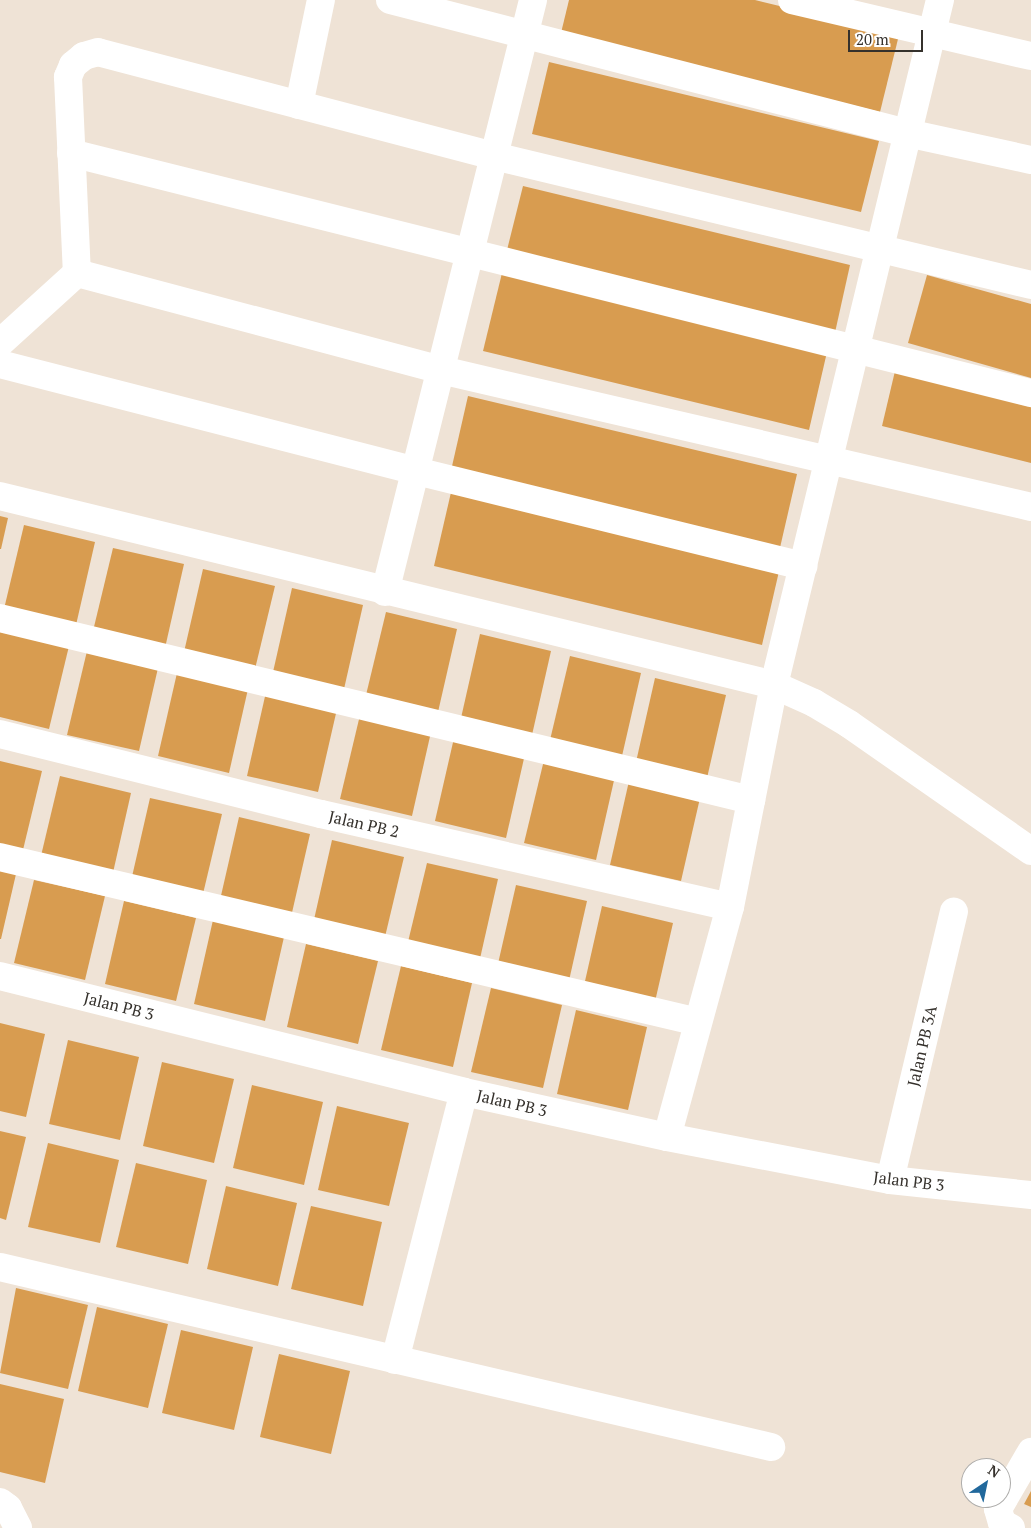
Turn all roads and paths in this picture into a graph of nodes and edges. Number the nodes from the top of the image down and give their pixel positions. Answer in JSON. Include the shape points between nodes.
{"nodes":[{"id":1,"x":321,"y":0,"type":"edge"},
{"id":2,"x":390,"y":0,"type":"edge"},
{"id":3,"x":533,"y":0,"type":"edge"},
{"id":4,"x":792,"y":0,"type":"edge"},
{"id":5,"x":940,"y":0,"type":"edge"},
{"id":6,"x":525,"y":34,"type":"junction"},
{"id":7,"x":932,"y":35,"type":"junction"},
{"id":8,"x":1031,"y":56,"type":"edge"},
{"id":9,"x":299,"y":105,"type":"junction"},
{"id":10,"x":907,"y":133,"type":"junction"},
{"id":11,"x":71,"y":153,"type":"junction"},
{"id":12,"x":494,"y":156,"type":"junction"},
{"id":13,"x":1031,"y":160,"type":"edge"},
{"id":14,"x":880,"y":251,"type":"junction"},
{"id":15,"x":470,"y":254,"type":"junction"},
{"id":16,"x":77,"y":273,"type":"junction"},
{"id":17,"x":1031,"y":285,"type":"edge"},
{"id":18,"x":0,"y":343,"type":"edge"},
{"id":19,"x":856,"y":349,"type":"junction"},
{"id":20,"x":0,"y":364,"type":"edge"},
{"id":21,"x":441,"y":370,"type":"junction"},
{"id":22,"x":1031,"y":393,"type":"edge"},
{"id":23,"x":830,"y":462,"type":"junction"},
{"id":24,"x":416,"y":471,"type":"junction"},
{"id":25,"x":0,"y":496,"type":"edge"},
{"id":26,"x":1031,"y":507,"type":"edge"},
{"id":27,"x":804,"y":566,"type":"junction"},
{"id":28,"x":386,"y":592,"type":"junction"},
{"id":29,"x":0,"y":618,"type":"edge"},
{"id":30,"x":774,"y":685,"type":"junction"},
{"id":31,"x":0,"y":734,"type":"edge"},
{"id":32,"x":751,"y":800,"type":"junction"},
{"id":33,"x":1031,"y":851,"type":"edge"},
{"id":34,"x":0,"y":857,"type":"edge"},
{"id":35,"x":730,"y":907,"type":"junction"},
{"id":36,"x":954,"y":912,"type":"dead end"},
{"id":37,"x":0,"y":976,"type":"edge"},
{"id":38,"x":698,"y":1022,"type":"junction"},
{"id":39,"x":464,"y":1092,"type":"junction"},
{"id":40,"x":667,"y":1137,"type":"junction"},
{"id":41,"x":890,"y":1180,"type":"junction"},
{"id":42,"x":1031,"y":1195,"type":"edge"},
{"id":43,"x":0,"y":1267,"type":"edge"},
{"id":44,"x":395,"y":1360,"type":"junction"},
{"id":45,"x":771,"y":1448,"type":"dead end"},
{"id":46,"x":1031,"y":1452,"type":"edge"},
{"id":47,"x":0,"y":1502,"type":"edge"},
{"id":48,"x":18,"y":1528,"type":"edge"},
{"id":49,"x":1011,"y":1528,"type":"edge"}],
"edges":[{"from":1,"to":9,"type":"street"},
{"from":2,"to":6,"type":"street"},
{"from":3,"to":6,"type":"street"},
{"from":4,"to":7,"type":"street"},
{"from":5,"to":7,"type":"street"},
{"from":6,"to":10,"type":"street"},
{"from":6,"to":12,"type":"street"},
{"from":7,"to":8,"type":"street"},
{"from":7,"to":10,"type":"street"},
{"from":9,"to":11,"type":"street","via":[[98,52],[84,56],[73,65],[68,78]]},
{"from":9,"to":12,"type":"street"},
{"from":10,"to":13,"type":"street"},
{"from":10,"to":14,"type":"street"},
{"from":11,"to":15,"type":"street"},
{"from":11,"to":16,"type":"street"},
{"from":12,"to":14,"type":"street"},
{"from":12,"to":15,"type":"street"},
{"from":14,"to":17,"type":"street"},
{"from":14,"to":19,"type":"street"},
{"from":15,"to":19,"type":"street"},
{"from":15,"to":21,"type":"street"},
{"from":16,"to":18,"type":"street"},
{"from":16,"to":21,"type":"street"},
{"from":19,"to":22,"type":"street"},
{"from":19,"to":23,"type":"street"},
{"from":20,"to":24,"type":"street"},
{"from":21,"to":23,"type":"street"},
{"from":21,"to":24,"type":"street"},
{"from":23,"to":26,"type":"street"},
{"from":23,"to":27,"type":"street"},
{"from":24,"to":27,"type":"street"},
{"from":24,"to":28,"type":"street"},
{"from":25,"to":28,"type":"street"},
{"from":27,"to":30,"type":"street"},
{"from":28,"to":30,"type":"street"},
{"from":29,"to":32,"type":"street"},
{"from":30,"to":32,"type":"street"},
{"from":30,"to":33,"type":"street","via":[[849,724]]},
{"from":31,"to":35,"type":"street","name":"Jalan PB 2","via":[[321,814]]},
{"from":32,"to":35,"type":"street"},
{"from":34,"to":38,"type":"street"},
{"from":35,"to":38,"type":"street"},
{"from":36,"to":41,"type":"street","name":"Jalan PB 3A"},
{"from":37,"to":39,"type":"street","name":"Jalan PB 3"},
{"from":38,"to":40,"type":"street"},
{"from":39,"to":40,"type":"street","name":"Jalan PB 3"},
{"from":39,"to":44,"type":"street"},
{"from":40,"to":41,"type":"street","name":"Jalan PB 3"},
{"from":41,"to":42,"type":"street","name":"Jalan PB 3"},
{"from":43,"to":44,"type":"street"},
{"from":44,"to":45,"type":"street"},
{"from":46,"to":49,"type":"street","via":[[998,1509],[1002,1523]]},
{"from":47,"to":48,"type":"street","via":[[8,1508]]}]}
